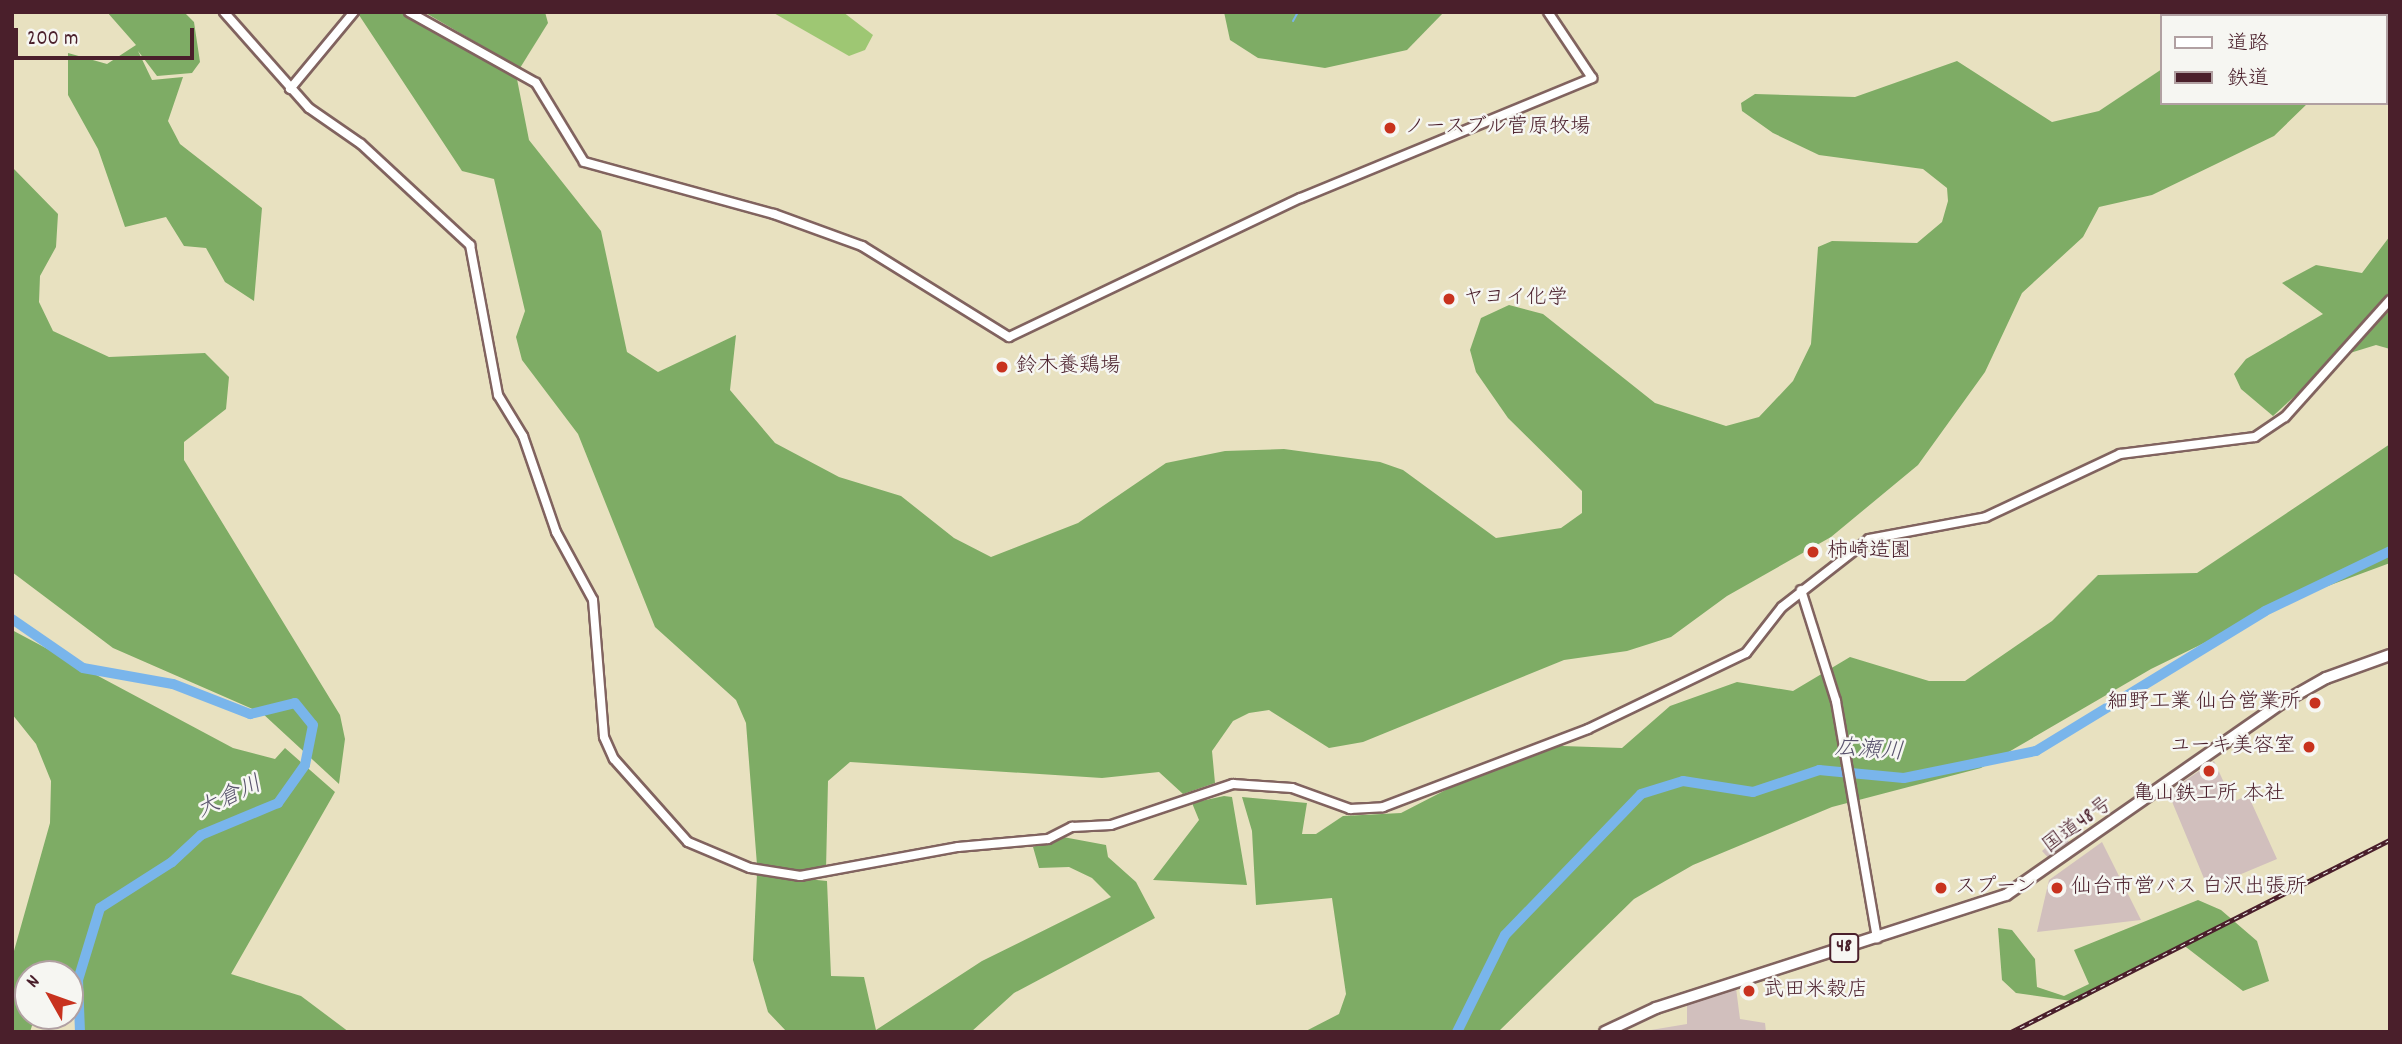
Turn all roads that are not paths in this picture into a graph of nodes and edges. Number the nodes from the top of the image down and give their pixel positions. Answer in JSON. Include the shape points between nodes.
{"nodes":[{"id":1,"x":224,"y":12,"type":"edge"},
{"id":2,"x":354,"y":12,"type":"edge"},
{"id":3,"x":409,"y":12,"type":"edge"},
{"id":4,"x":1548,"y":12,"type":"edge"},
{"id":5,"x":289,"y":89,"type":"junction"},
{"id":6,"x":2390,"y":300,"type":"edge"},
{"id":7,"x":1801,"y":590,"type":"junction"},
{"id":8,"x":2390,"y":655,"type":"edge"},
{"id":9,"x":1877,"y":938,"type":"junction"},
{"id":10,"x":1605,"y":1032,"type":"edge"}],
"edges":[{"from":1,"to":5,"type":"street"},
{"from":2,"to":5,"type":"street"},
{"from":3,"to":4,"type":"street","via":[[536,83],[584,162],[783,217],[862,246],[1009,337],[1301,198],[1592,78]]},
{"from":5,"to":7,"type":"street","via":[[404,181],[470,245],[498,395],[523,436],[556,532],[593,600],[607,748],[679,836],[750,868],[820,876],[958,847],[1034,842],[1072,827],[1119,823],[1233,784],[1292,788],[1350,808],[1383,807],[1578,733],[1746,653]]},
{"from":6,"to":7,"type":"street","via":[[2285,417],[2255,438],[2099,460],[1986,517],[1861,542]]},
{"from":7,"to":9,"type":"street","via":[[1837,706]]},
{"from":8,"to":9,"type":"highway","name":"国道48号","number":"48","via":[[2326,678],[2280,704],[2040,878]]},
{"from":9,"to":10,"type":"highway","name":"国道48号","number":"48","via":[[1656,1008]]}]}
